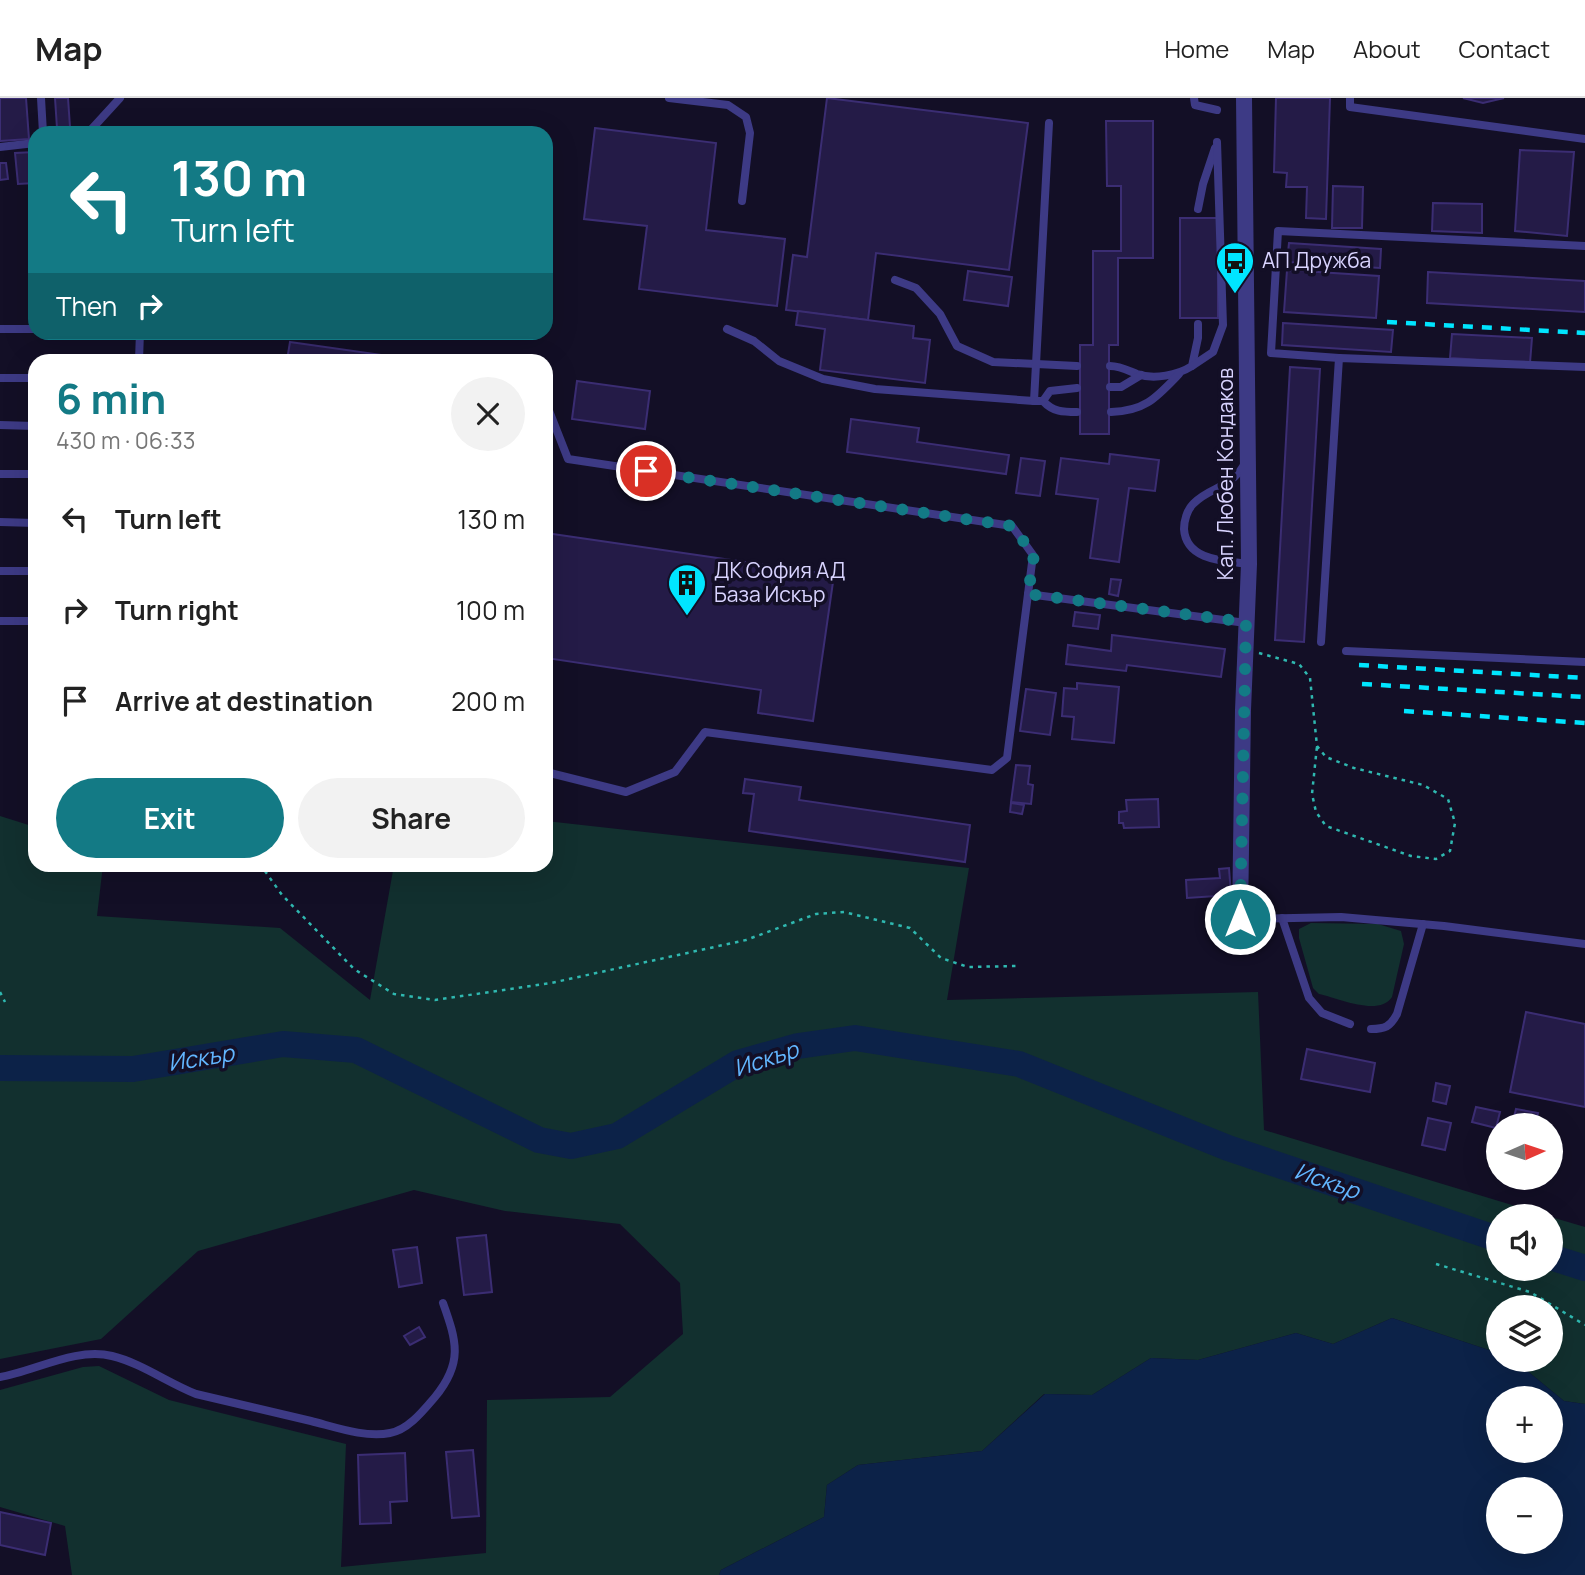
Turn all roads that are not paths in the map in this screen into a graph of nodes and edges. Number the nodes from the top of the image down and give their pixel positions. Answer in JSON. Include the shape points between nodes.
{"nodes":[{"id":1,"x":41,"y":98,"type":"edge"},
{"id":2,"x":120,"y":98,"type":"edge"},
{"id":3,"x":669,"y":98,"type":"edge"},
{"id":4,"x":1194,"y":98,"type":"edge"},
{"id":5,"x":1244,"y":98,"type":"edge"},
{"id":6,"x":1350,"y":98,"type":"edge"},
{"id":7,"x":1217,"y":110,"type":"dead end"},
{"id":8,"x":1049,"y":123,"type":"dead end"},
{"id":9,"x":43,"y":126,"type":"edge"},
{"id":10,"x":94,"y":126,"type":"edge"},
{"id":11,"x":1585,"y":139,"type":"edge"},
{"id":12,"x":28,"y":144,"type":"edge"},
{"id":13,"x":0,"y":146,"type":"edge"},
{"id":14,"x":742,"y":201,"type":"dead end"},
{"id":15,"x":1198,"y":209,"type":"dead end"},
{"id":16,"x":1585,"y":246,"type":"edge"},
{"id":17,"x":895,"y":280,"type":"dead end"},
{"id":18,"x":1198,"y":324,"type":"dead end"},
{"id":19,"x":0,"y":329,"type":"edge"},
{"id":20,"x":28,"y":329,"type":"edge"},
{"id":21,"x":727,"y":329,"type":"dead end"},
{"id":22,"x":1339,"y":358,"type":"junction"},
{"id":23,"x":1036,"y":366,"type":"junction"},
{"id":24,"x":1077,"y":366,"type":"dead end"},
{"id":25,"x":1110,"y":366,"type":"dead end"},
{"id":26,"x":1192,"y":366,"type":"junction"},
{"id":27,"x":1585,"y":367,"type":"edge"},
{"id":28,"x":1179,"y":374,"type":"junction"},
{"id":29,"x":1141,"y":375,"type":"junction"},
{"id":30,"x":0,"y":378,"type":"edge"},
{"id":31,"x":28,"y":378,"type":"edge"},
{"id":32,"x":1110,"y":387,"type":"dead end"},
{"id":33,"x":1077,"y":388,"type":"dead end"},
{"id":34,"x":1038,"y":401,"type":"junction"},
{"id":35,"x":1077,"y":412,"type":"dead end"},
{"id":36,"x":1111,"y":412,"type":"dead end"},
{"id":37,"x":553,"y":421,"type":"edge"},
{"id":38,"x":0,"y":425,"type":"edge"},
{"id":39,"x":28,"y":426,"type":"edge"},
{"id":40,"x":1248,"y":460,"type":"junction"},
{"id":41,"x":0,"y":474,"type":"edge"},
{"id":42,"x":28,"y":474,"type":"edge"},
{"id":43,"x":0,"y":522,"type":"edge"},
{"id":44,"x":28,"y":523,"type":"edge"},
{"id":45,"x":1249,"y":564,"type":"junction"},
{"id":46,"x":0,"y":571,"type":"edge"},
{"id":47,"x":28,"y":571,"type":"edge"},
{"id":48,"x":1028,"y":594,"type":"junction"},
{"id":49,"x":0,"y":621,"type":"edge"},
{"id":50,"x":28,"y":621,"type":"edge"},
{"id":51,"x":1246,"y":622,"type":"junction"},
{"id":52,"x":1321,"y":642,"type":"dead end"},
{"id":53,"x":1346,"y":650,"type":"dead end"},
{"id":54,"x":1585,"y":662,"type":"edge"},
{"id":55,"x":553,"y":774,"type":"edge"},
{"id":56,"x":1282,"y":918,"type":"junction"},
{"id":57,"x":1240,"y":919,"type":"joint"},
{"id":58,"x":1423,"y":924,"type":"junction"},
{"id":59,"x":1585,"y":944,"type":"edge"},
{"id":60,"x":1350,"y":1024,"type":"dead end"},
{"id":61,"x":1371,"y":1029,"type":"dead end"},
{"id":62,"x":443,"y":1303,"type":"dead end"},
{"id":63,"x":0,"y":1377,"type":"edge"}],
"edges":[{"from":1,"to":9,"type":"lane"},
{"from":2,"to":10,"type":"lane"},
{"from":3,"to":14,"type":"lane","via":[[728,105],[746,117],[750,133]]},
{"from":4,"to":7,"type":"lane","via":[[1195,106]]},
{"from":5,"to":40,"type":"street","name":"Кап. Любен Кондаков"},
{"from":6,"to":11,"type":"lane","via":[[1350,107]]},
{"from":8,"to":23,"type":"lane"},
{"from":12,"to":13,"type":"lane"},
{"from":15,"to":26,"type":"lane","via":[[1217,142],[1223,325],[1213,352]]},
{"from":16,"to":22,"type":"lane","via":[[1278,230],[1271,353]]},
{"from":17,"to":23,"type":"lane","via":[[916,288],[940,314],[957,346],[993,362]]},
{"from":18,"to":26,"type":"lane"},
{"from":19,"to":20,"type":"lane"},
{"from":21,"to":34,"type":"lane","via":[[754,341],[779,361],[823,379],[875,389]]},
{"from":22,"to":27,"type":"lane"},
{"from":22,"to":52,"type":"lane"},
{"from":23,"to":24,"type":"lane"},
{"from":23,"to":34,"type":"lane"},
{"from":25,"to":29,"type":"lane"},
{"from":26,"to":28,"type":"lane"},
{"from":28,"to":29,"type":"lane"},
{"from":28,"to":36,"type":"lane","via":[[1141,408]]},
{"from":29,"to":32,"type":"lane","via":[[1121,387]]},
{"from":30,"to":31,"type":"lane"},
{"from":33,"to":34,"type":"lane","via":[[1050,391]]},
{"from":34,"to":35,"type":"lane","via":[[1059,412]]},
{"from":37,"to":48,"type":"lane","via":[[568,459],[1012,526],[1034,555]]},
{"from":38,"to":39,"type":"lane"},
{"from":40,"to":45,"type":"street","name":"Кап. Любен Кондаков"},
{"from":40,"to":45,"type":"lane","via":[[1236,479],[1193,503],[1184,524],[1189,547],[1200,554]]},
{"from":41,"to":42,"type":"lane"},
{"from":43,"to":44,"type":"lane"},
{"from":45,"to":51,"type":"street","name":"Кап. Любен Кондаков"},
{"from":46,"to":47,"type":"lane"},
{"from":48,"to":51,"type":"lane"},
{"from":48,"to":55,"type":"lane","via":[[1007,758],[992,770],[705,732],[675,772],[626,792]]},
{"from":49,"to":50,"type":"lane"},
{"from":51,"to":57,"type":"street","name":"Кап. Любен Кондаков"},
{"from":53,"to":54,"type":"lane"},
{"from":56,"to":57,"type":"lane","name":"Кап. Любен Кондаков"},
{"from":56,"to":58,"type":"lane","name":"Кап. Любен Кондаков","via":[[1341,917]]},
{"from":56,"to":60,"type":"lane","via":[[1308,998],[1322,1013]]},
{"from":58,"to":59,"type":"lane","name":"Кап. Любен Кондаков"},
{"from":58,"to":61,"type":"lane","via":[[1397,1014],[1384,1029]]},
{"from":62,"to":63,"type":"lane","via":[[455,1346],[449,1377],[418,1416],[390,1433],[349,1430],[196,1394],[103,1354]]}]}
